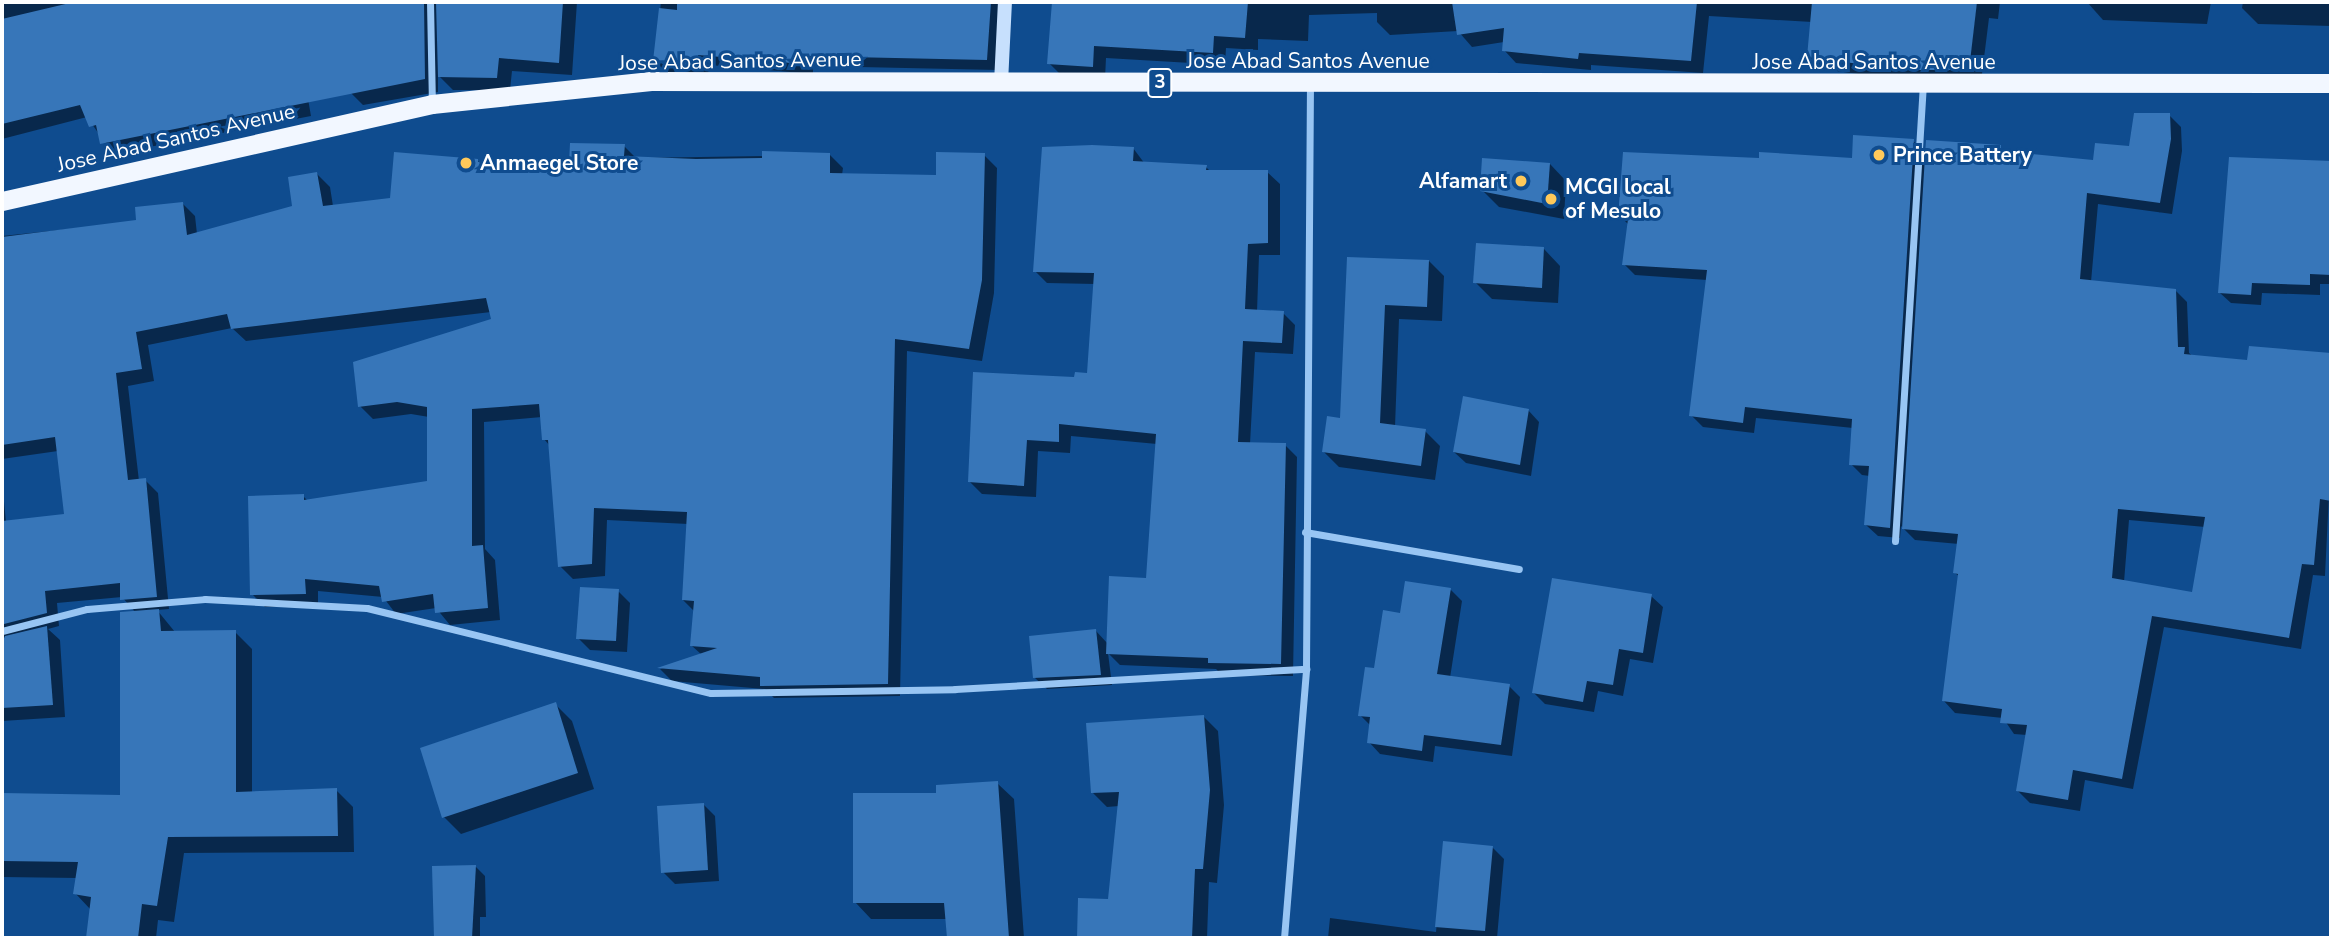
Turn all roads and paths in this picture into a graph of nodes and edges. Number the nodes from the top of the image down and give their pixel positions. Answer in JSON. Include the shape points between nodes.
{"nodes":[{"id":1,"x":430,"y":2,"type":"edge"},
{"id":2,"x":1005,"y":2,"type":"edge"},
{"id":3,"x":1001,"y":83,"type":"junction"},
{"id":4,"x":2331,"y":83,"type":"edge"},
{"id":5,"x":1310,"y":84,"type":"junction"},
{"id":6,"x":1923,"y":85,"type":"junction"},
{"id":7,"x":432,"y":104,"type":"junction"},
{"id":8,"x":2,"y":201,"type":"edge"},
{"id":9,"x":1305,"y":532,"type":"junction"},
{"id":10,"x":1895,"y":541,"type":"dead end"},
{"id":11,"x":1519,"y":569,"type":"dead end"},
{"id":12,"x":2,"y":631,"type":"edge"},
{"id":13,"x":1306,"y":669,"type":"junction"},
{"id":14,"x":1284,"y":938,"type":"edge"}],
"edges":[{"from":1,"to":7,"type":"street"},
{"from":2,"to":3,"type":"main road"},
{"from":3,"to":5,"type":"highway","name":"Jose Abad Santos Avenue","number":"3"},
{"from":3,"to":7,"type":"highway","name":"Jose Abad Santos Avenue","number":"3","via":[[651,81]]},
{"from":4,"to":6,"type":"highway","name":"Jose Abad Santos Avenue","number":"3"},
{"from":5,"to":6,"type":"highway","name":"Jose Abad Santos Avenue","number":"3"},
{"from":5,"to":9,"type":"street"},
{"from":6,"to":10,"type":"street"},
{"from":7,"to":8,"type":"highway","name":"Jose Abad Santos Avenue","number":"3"},
{"from":9,"to":11,"type":"street"},
{"from":9,"to":13,"type":"street"},
{"from":12,"to":13,"type":"street","via":[[87,609],[205,599],[367,608],[711,693],[955,689]]},
{"from":13,"to":14,"type":"street"}]}
